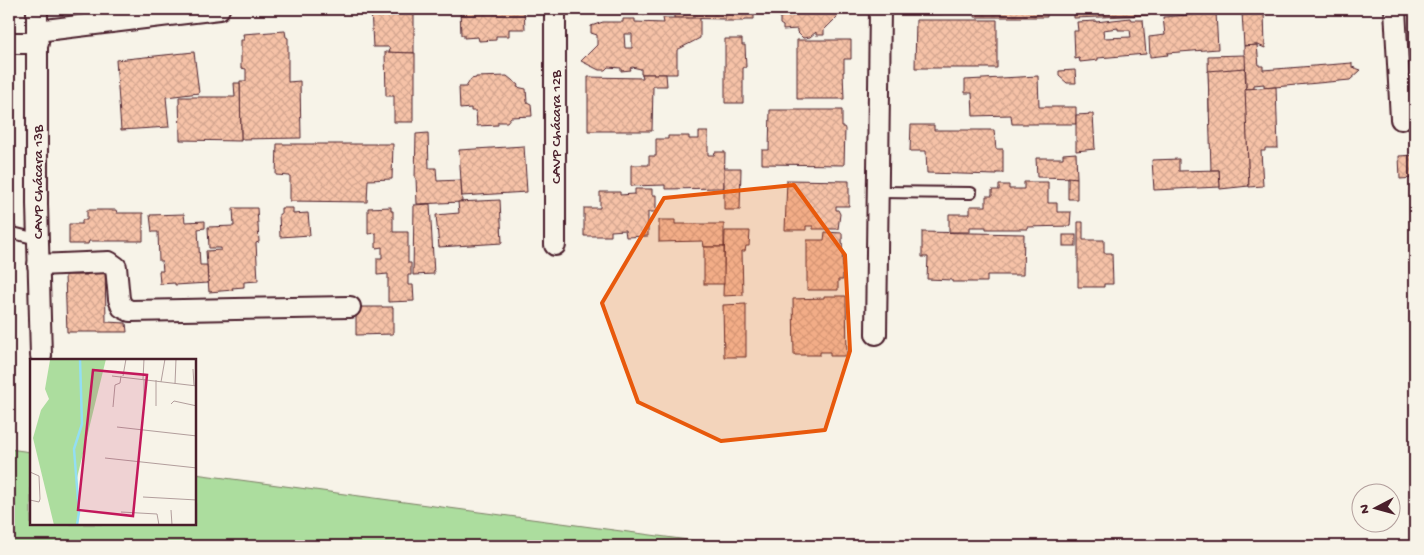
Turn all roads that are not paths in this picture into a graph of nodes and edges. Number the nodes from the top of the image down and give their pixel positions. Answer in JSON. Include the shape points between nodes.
{"nodes":[{"id":1,"x":37,"y":9,"type":"edge"},
{"id":2,"x":219,"y":9,"type":"edge"},
{"id":3,"x":555,"y":9,"type":"edge"},
{"id":4,"x":880,"y":9,"type":"edge"},
{"id":5,"x":1395,"y":9,"type":"edge"},
{"id":6,"x":38,"y":37,"type":"junction"},
{"id":7,"x":9,"y":44,"type":"edge"},
{"id":8,"x":1401,"y":119,"type":"dead end"},
{"id":9,"x":878,"y":192,"type":"junction"},
{"id":10,"x":971,"y":193,"type":"dead end"},
{"id":11,"x":9,"y":232,"type":"edge"},
{"id":12,"x":37,"y":240,"type":"junction"},
{"id":13,"x":555,"y":245,"type":"dead end"},
{"id":14,"x":38,"y":266,"type":"junction"},
{"id":15,"x":350,"y":307,"type":"dead end"},
{"id":16,"x":876,"y":334,"type":"dead end"},
{"id":17,"x":41,"y":356,"type":"dead end"}],
"edges":[{"from":1,"to":6,"type":"street","name":"CAVP Chácara 13B"},
{"from":2,"to":6,"type":"street"},
{"from":3,"to":13,"type":"street","name":"CAVP Chácara 12B"},
{"from":4,"to":9,"type":"street"},
{"from":5,"to":8,"type":"street"},
{"from":6,"to":7,"type":"street"},
{"from":6,"to":12,"type":"street","name":"CAVP Chácara 13B"},
{"from":9,"to":10,"type":"lane"},
{"from":9,"to":16,"type":"street"},
{"from":11,"to":12,"type":"lane"},
{"from":12,"to":14,"type":"street","name":"CAVP Chácara 13B"},
{"from":14,"to":15,"type":"street","via":[[110,262],[116,267],[122,307],[130,311]]},
{"from":14,"to":17,"type":"street","name":"CAVP Chácara 13B"}]}
